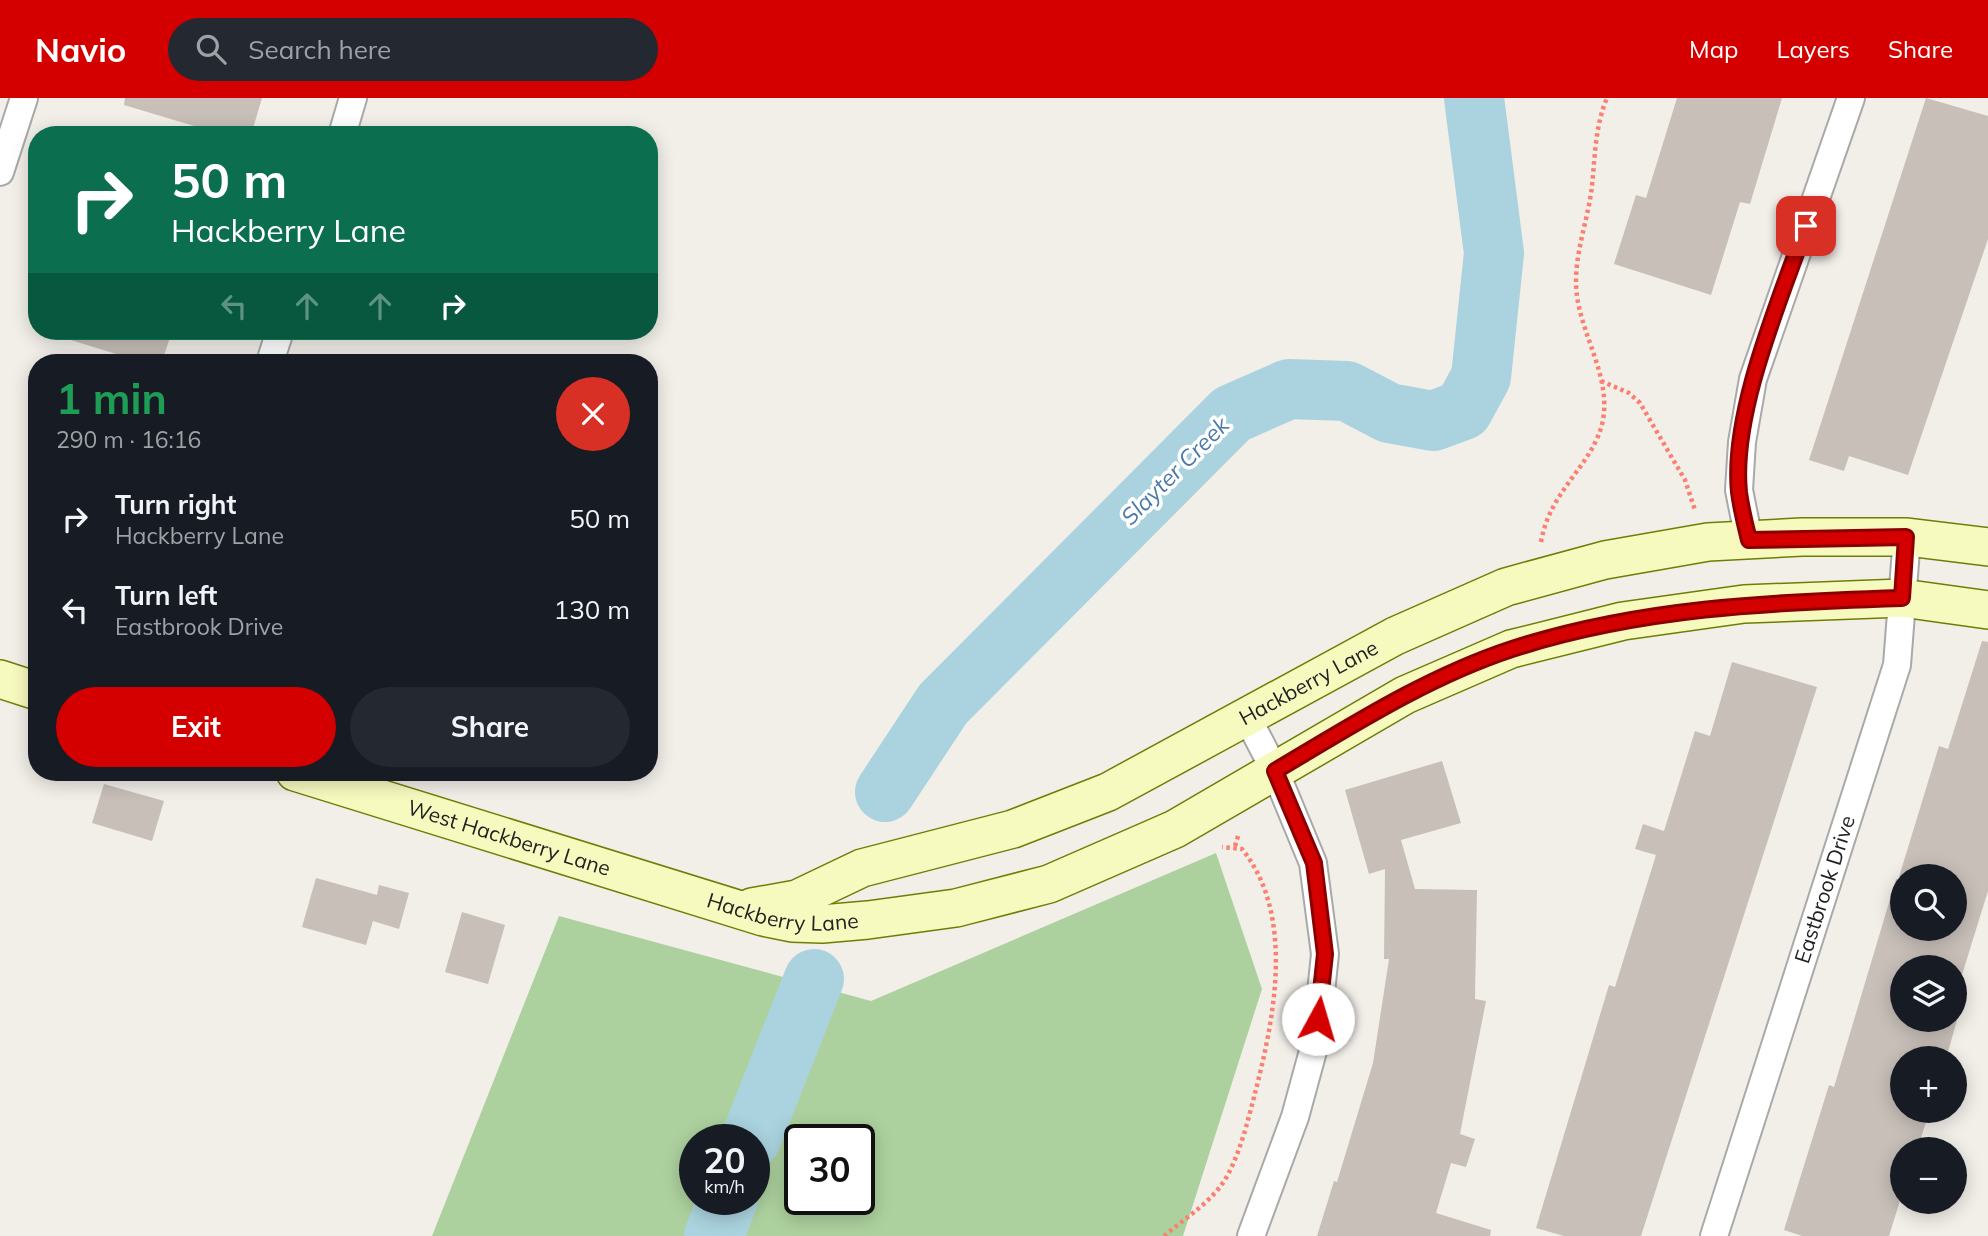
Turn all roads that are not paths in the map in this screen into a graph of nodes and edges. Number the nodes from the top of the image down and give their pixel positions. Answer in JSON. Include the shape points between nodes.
{"nodes":[{"id":1,"x":24,"y":98,"type":"edge"},
{"id":2,"x":353,"y":98,"type":"edge"},
{"id":3,"x":1851,"y":98,"type":"edge"},
{"id":4,"x":345,"y":126,"type":"edge"},
{"id":5,"x":0,"y":172,"type":"edge"},
{"id":6,"x":1906,"y":537,"type":"junction"},
{"id":7,"x":1749,"y":540,"type":"junction"},
{"id":8,"x":1988,"y":547,"type":"edge"},
{"id":9,"x":1902,"y":598,"type":"junction"},
{"id":10,"x":1988,"y":611,"type":"edge"},
{"id":11,"x":0,"y":679,"type":"edge"},
{"id":12,"x":28,"y":688,"type":"edge"},
{"id":13,"x":1246,"y":715,"type":"junction"},
{"id":14,"x":1275,"y":771,"type":"junction"},
{"id":15,"x":324,"y":781,"type":"edge"},
{"id":16,"x":723,"y":905,"type":"junction"},
{"id":17,"x":1251,"y":1236,"type":"edge"},
{"id":18,"x":1714,"y":1236,"type":"edge"}],
"edges":[{"from":1,"to":5,"type":"street"},
{"from":2,"to":4,"type":"street"},
{"from":3,"to":7,"type":"street","via":[[1753,379],[1739,490]]},
{"from":6,"to":7,"type":"street","name":"Hackberry Lane"},
{"from":6,"to":8,"type":"street","name":"Hackberry Lane"},
{"from":6,"to":9,"type":"street","name":"Eastbrook Drive"},
{"from":7,"to":13,"type":"street","name":"Hackberry Lane","via":[[1708,542],[1605,560],[1506,587],[1395,636]]},
{"from":9,"to":10,"type":"street","name":"Hackberry Lane"},
{"from":9,"to":14,"type":"street","name":"Hackberry Lane","via":[[1744,604],[1623,621],[1511,649],[1405,695]]},
{"from":9,"to":18,"type":"street","name":"Eastbrook Drive","via":[[1897,665]]},
{"from":11,"to":12,"type":"street"},
{"from":13,"to":14,"type":"street"},
{"from":13,"to":16,"type":"street","name":"Hackberry Lane","via":[[1108,792],[1050,817],[862,868],[797,899],[760,907]]},
{"from":14,"to":16,"type":"street","name":"Hackberry Lane","via":[[1134,849],[1049,884],[956,908],[822,925],[792,923]]},
{"from":14,"to":17,"type":"street","via":[[1314,863],[1325,954],[1316,1040],[1295,1117]]},
{"from":15,"to":16,"type":"street","name":"West Hackberry Lane"}]}
